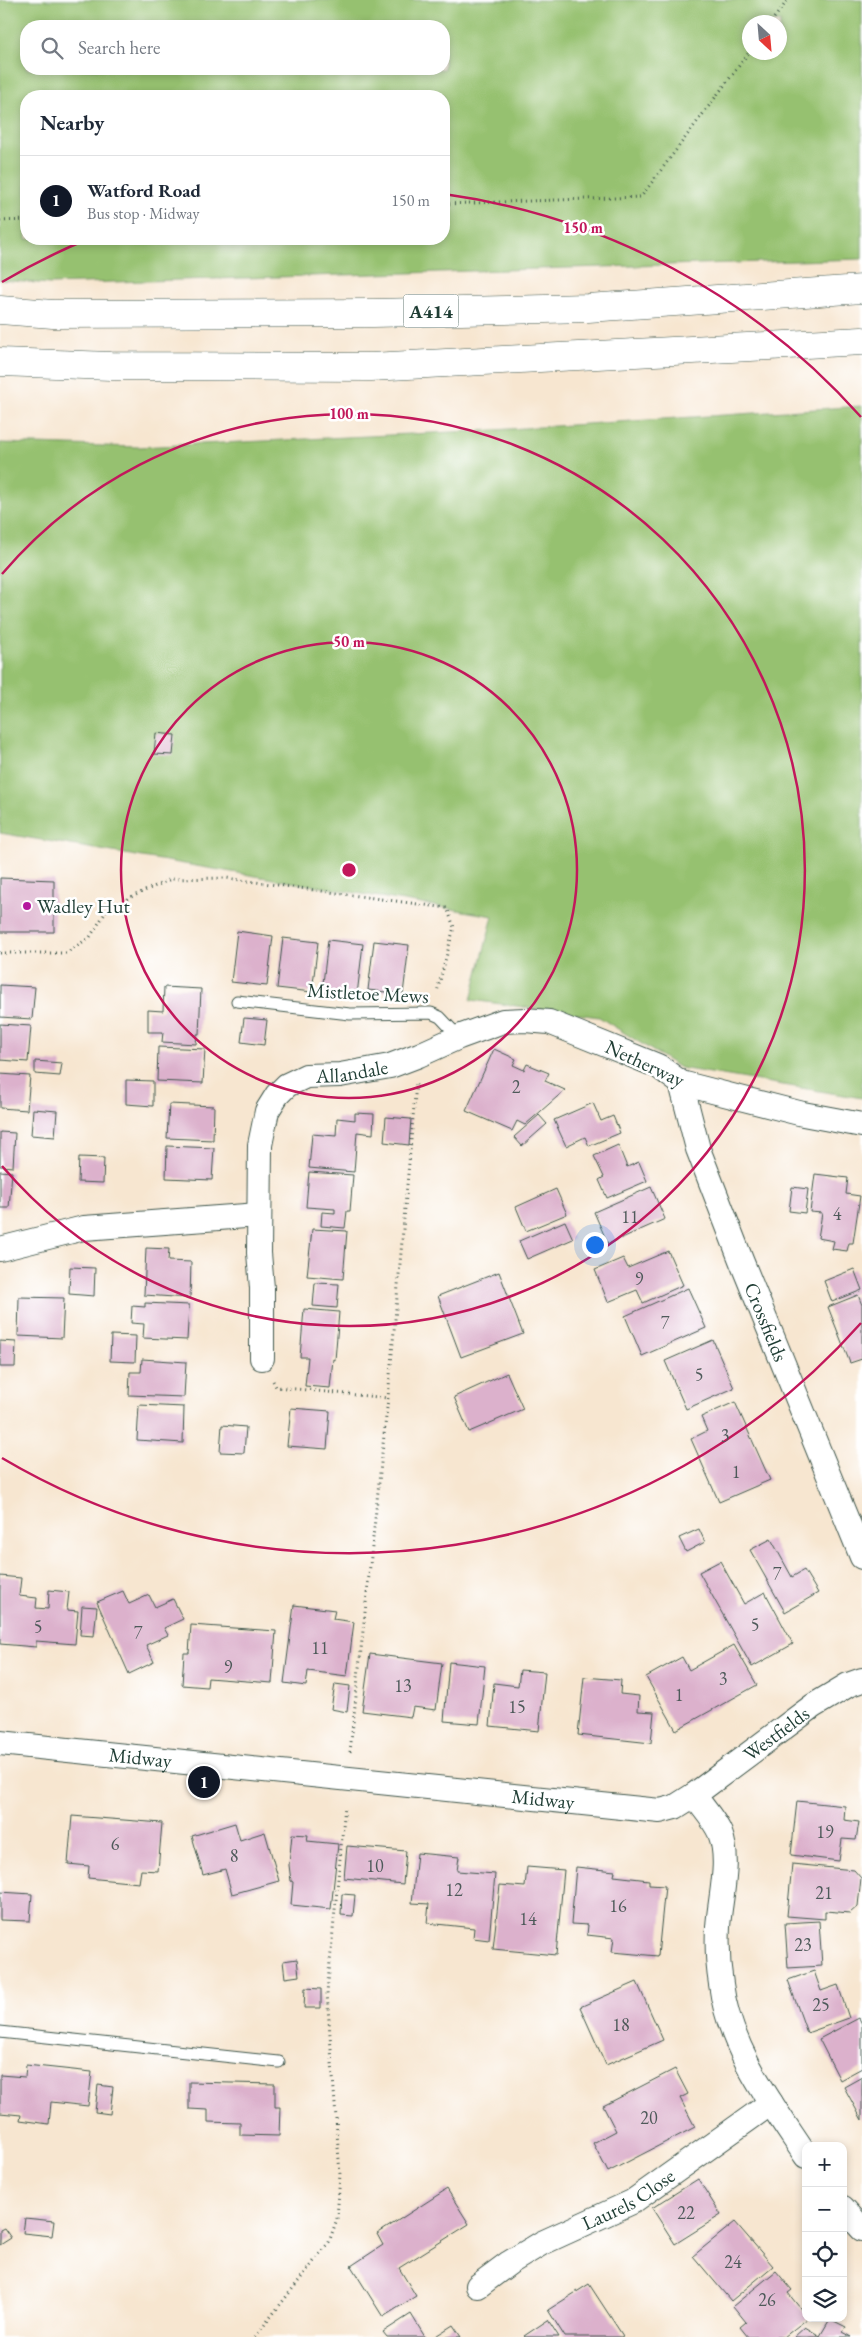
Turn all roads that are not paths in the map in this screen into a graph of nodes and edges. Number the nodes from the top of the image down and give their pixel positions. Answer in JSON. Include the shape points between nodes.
{"nodes":[{"id":1,"x":862,"y":289,"type":"edge"},
{"id":2,"x":0,"y":310,"type":"edge"},
{"id":3,"x":862,"y":341,"type":"edge"},
{"id":4,"x":0,"y":362,"type":"edge"},
{"id":5,"x":237,"y":1001,"type":"dead end"},
{"id":6,"x":459,"y":1037,"type":"junction"},
{"id":7,"x":681,"y":1083,"type":"junction"},
{"id":8,"x":862,"y":1125,"type":"edge"},
{"id":9,"x":258,"y":1216,"type":"junction"},
{"id":10,"x":0,"y":1249,"type":"edge"},
{"id":11,"x":262,"y":1358,"type":"road end"},
{"id":12,"x":862,"y":1558,"type":"edge"},
{"id":13,"x":862,"y":1680,"type":"edge"},
{"id":14,"x":0,"y":1743,"type":"edge"},
{"id":15,"x":694,"y":1795,"type":"junction"},
{"id":16,"x":0,"y":2032,"type":"edge"},
{"id":17,"x":279,"y":2062,"type":"dead end"},
{"id":18,"x":771,"y":2103,"type":"junction"},
{"id":19,"x":802,"y":2150,"type":"edge"},
{"id":20,"x":847,"y":2212,"type":"edge"},
{"id":21,"x":862,"y":2229,"type":"edge"},
{"id":22,"x":478,"y":2286,"type":"dead end"}],
"edges":[{"from":1,"to":2,"type":"highway","number":"A414","via":[[588,308],[82,314]]},
{"from":3,"to":4,"type":"highway","via":[[370,367]]},
{"from":5,"to":6,"type":"lane","name":"Mistletoe Mews","via":[[350,1014],[431,1013],[440,1017]]},
{"from":6,"to":7,"type":"street","name":"Netherway","via":[[503,1021],[549,1022],[658,1066]]},
{"from":6,"to":9,"type":"street","name":"Allandale","via":[[419,1056],[365,1072],[306,1076],[287,1086],[267,1111],[260,1145]]},
{"from":7,"to":8,"type":"street","name":"Netherway"},
{"from":7,"to":12,"type":"street","name":"Crossfields","via":[[705,1167]]},
{"from":9,"to":10,"type":"street","via":[[84,1228]]},
{"from":9,"to":11,"type":"street","name":"Allandale"},
{"from":13,"to":15,"type":"street","name":"Westfields","via":[[813,1706]]},
{"from":14,"to":15,"type":"street","name":"Midway","via":[[644,1811],[660,1812]]},
{"from":15,"to":18,"type":"street","via":[[719,1832],[724,1846],[718,1928],[721,1984],[730,2023],[749,2066]]},
{"from":16,"to":17,"type":"lane"},
{"from":18,"to":19,"type":"street"},
{"from":18,"to":22,"type":"street","name":"Laurels Close","via":[[632,2202],[542,2243]]},
{"from":20,"to":21,"type":"street"}]}
